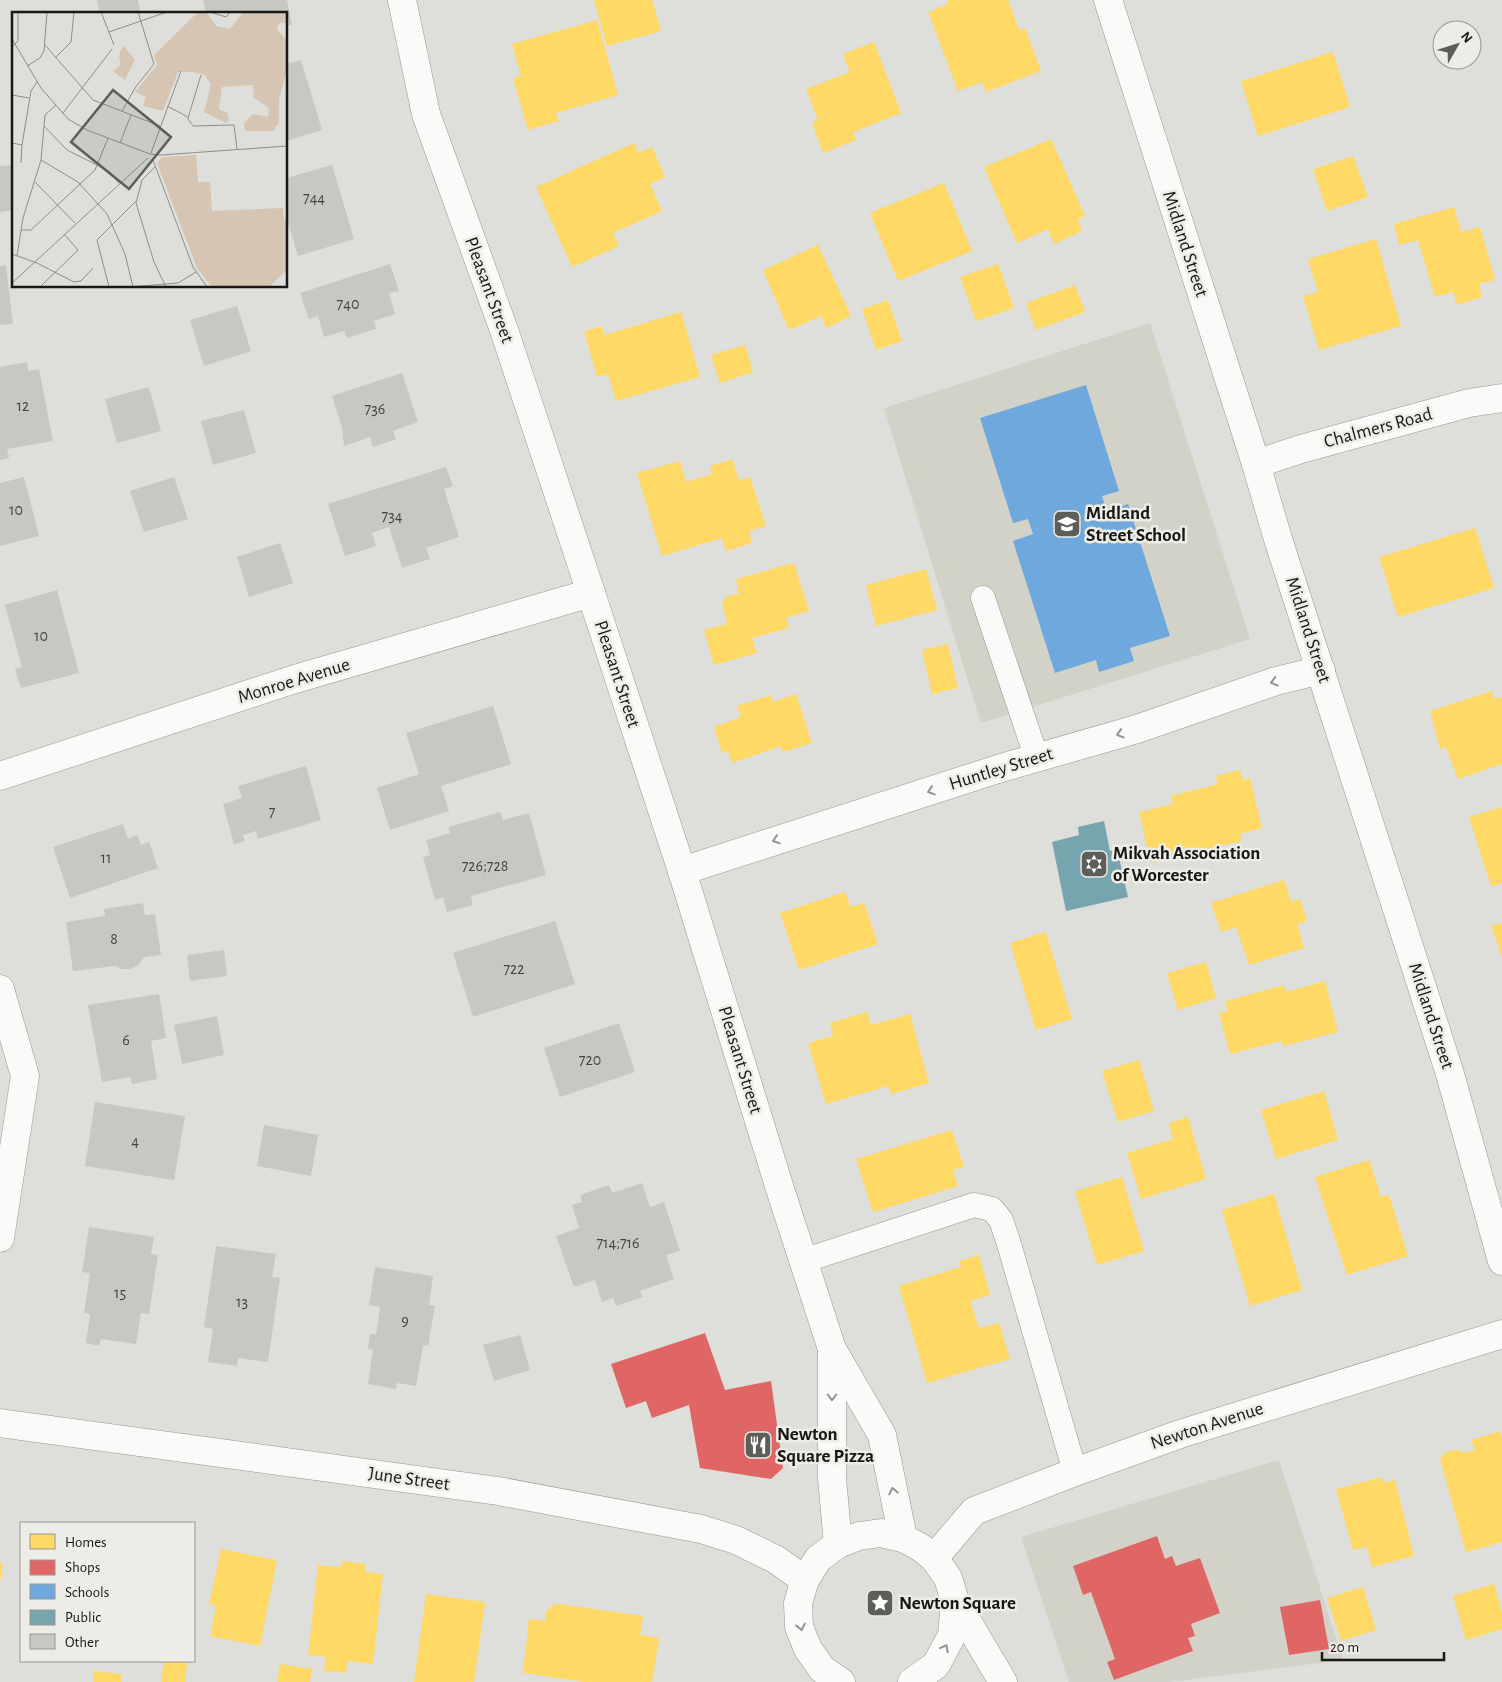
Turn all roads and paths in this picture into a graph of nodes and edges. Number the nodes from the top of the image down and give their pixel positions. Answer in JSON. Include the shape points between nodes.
{"nodes":[{"id":1,"x":402,"y":0,"type":"edge"},
{"id":2,"x":1108,"y":0,"type":"edge"},
{"id":3,"x":1502,"y":398,"type":"edge"},
{"id":4,"x":1256,"y":464,"type":"junction"},
{"id":5,"x":591,"y":593,"type":"junction"},
{"id":6,"x":983,"y":598,"type":"dead end"},
{"id":7,"x":1321,"y":670,"type":"junction"},
{"id":8,"x":1037,"y":758,"type":"junction"},
{"id":9,"x":0,"y":776,"type":"edge"},
{"id":10,"x":682,"y":871,"type":"junction"},
{"id":11,"x":0,"y":989,"type":"edge"},
{"id":12,"x":0,"y":1238,"type":"edge"},
{"id":13,"x":803,"y":1261,"type":"junction"},
{"id":14,"x":1502,"y":1261,"type":"edge"},
{"id":15,"x":1502,"y":1334,"type":"edge"},
{"id":16,"x":832,"y":1349,"type":"junction"},
{"id":17,"x":0,"y":1423,"type":"edge"},
{"id":18,"x":1075,"y":1472,"type":"junction"},
{"id":19,"x":903,"y":1538,"type":"junction"},
{"id":20,"x":838,"y":1544,"type":"junction"},
{"id":21,"x":934,"y":1558,"type":"junction"},
{"id":22,"x":805,"y":1580,"type":"junction"},
{"id":23,"x":955,"y":1600,"type":"junction"},
{"id":24,"x":841,"y":1682,"type":"edge"},
{"id":25,"x":912,"y":1682,"type":"edge"},
{"id":26,"x":1003,"y":1682,"type":"edge"}],
"edges":[{"from":1,"to":5,"type":"street","name":"Pleasant Street","via":[[426,114],[505,333]]},
{"from":2,"to":4,"type":"street","name":"Midland Street"},
{"from":3,"to":4,"type":"street","name":"Chalmers Road","via":[[1469,403]]},
{"from":4,"to":7,"type":"street","name":"Midland Street"},
{"from":5,"to":9,"type":"street","name":"Monroe Avenue","via":[[295,680]]},
{"from":5,"to":10,"type":"street","name":"Pleasant Street"},
{"from":6,"to":8,"type":"lane"},
{"from":7,"to":8,"type":"street","name":"Huntley Street","one_way":true,"via":[[1276,681],[1137,729]]},
{"from":7,"to":14,"type":"street","name":"Midland Street","via":[[1450,1074]]},
{"from":8,"to":10,"type":"street","name":"Huntley Street","one_way":true},
{"from":10,"to":13,"type":"street","name":"Pleasant Street"},
{"from":11,"to":12,"type":"street","via":[[25,1076]]},
{"from":13,"to":16,"type":"street","name":"Pleasant Street"},
{"from":13,"to":18,"type":"lane","via":[[974,1205],[992,1209],[1001,1220],[1009,1244]]},
{"from":15,"to":18,"type":"street","name":"Newton Avenue","via":[[1180,1434]]},
{"from":19,"to":16,"type":"street","name":"Pleasant Street","one_way":true,"via":[[882,1435]]},
{"from":16,"to":20,"type":"street","name":"Pleasant Street","one_way":true,"via":[[832,1478]]},
{"from":17,"to":22,"type":"street","name":"June Street","via":[[498,1491],[701,1529],[736,1540],[775,1559]]},
{"from":18,"to":21,"type":"street","name":"Newton Avenue","via":[[974,1511]]},
{"from":19,"to":20,"type":"street","via":[[881,1534],[859,1536]]},
{"from":19,"to":21,"type":"street"},
{"from":20,"to":22,"type":"street","via":[[818,1559]]},
{"from":21,"to":23,"type":"street","via":[[948,1578]]},
{"from":22,"to":24,"type":"street","one_way":true,"via":[[798,1603],[799,1627],[808,1649],[822,1669]]},
{"from":25,"to":23,"type":"street","one_way":true,"via":[[936,1664],[952,1634]]},
{"from":23,"to":26,"type":"street"}]}
